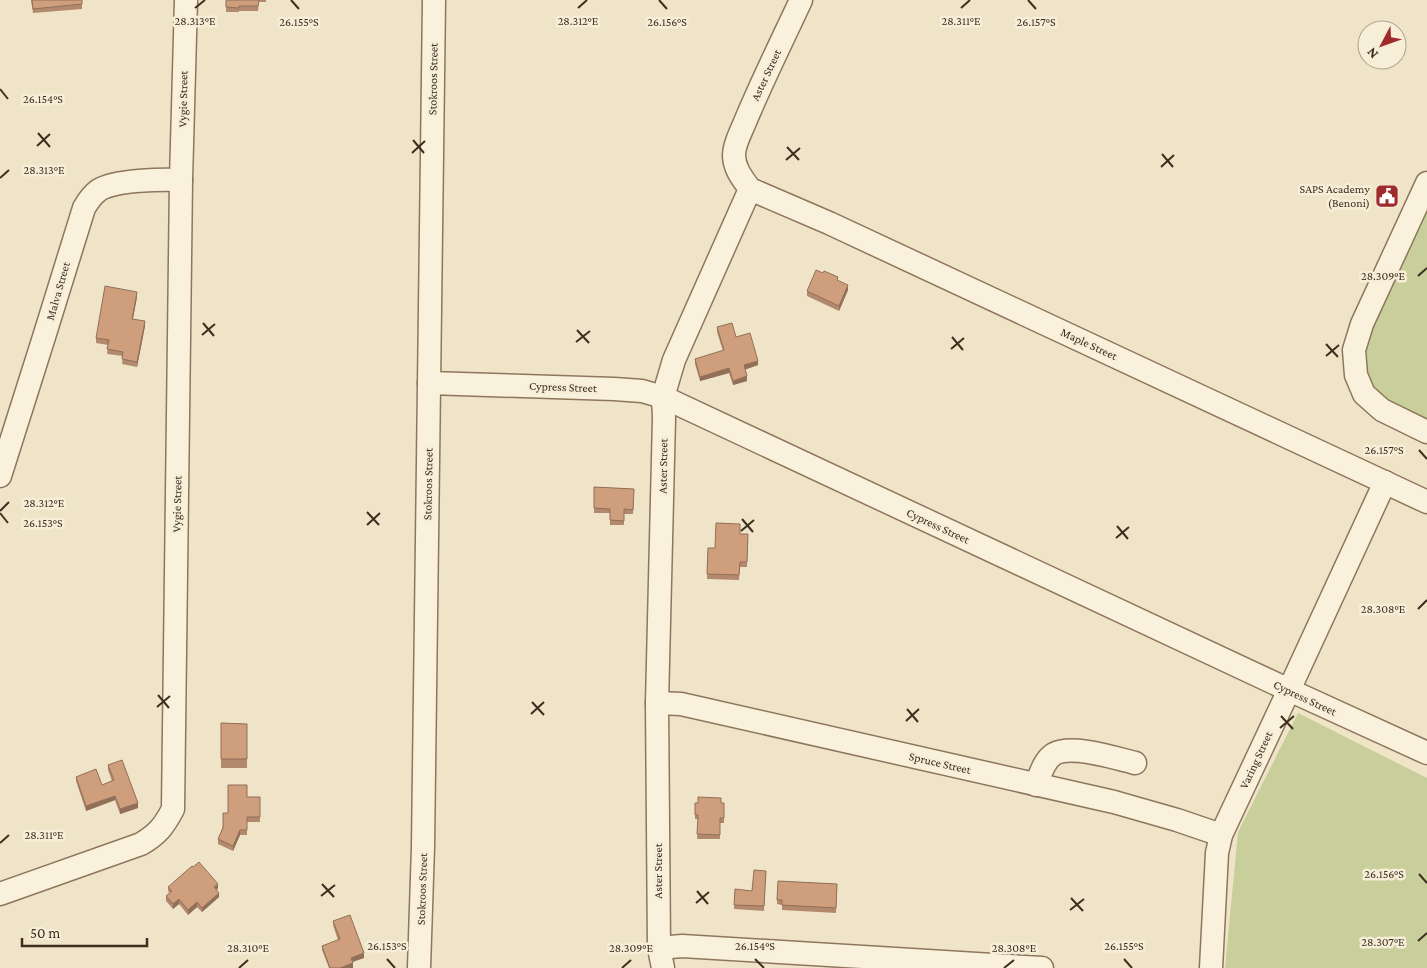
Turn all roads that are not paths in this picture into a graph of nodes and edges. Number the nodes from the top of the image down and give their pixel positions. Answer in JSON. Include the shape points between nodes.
{"nodes":[{"id":1,"x":186,"y":0,"type":"edge"},
{"id":2,"x":434,"y":0,"type":"edge"},
{"id":3,"x":801,"y":0,"type":"edge"},
{"id":4,"x":181,"y":180,"type":"junction"},
{"id":5,"x":1427,"y":183,"type":"edge"},
{"id":6,"x":750,"y":189,"type":"junction"},
{"id":7,"x":429,"y":383,"type":"junction"},
{"id":8,"x":663,"y":397,"type":"junction"},
{"id":9,"x":1427,"y":432,"type":"edge"},
{"id":10,"x":0,"y":476,"type":"edge"},
{"id":11,"x":1385,"y":482,"type":"junction"},
{"id":12,"x":1427,"y":502,"type":"edge"},
{"id":13,"x":1289,"y":690,"type":"junction"},
{"id":14,"x":657,"y":703,"type":"junction"},
{"id":15,"x":1427,"y":753,"type":"edge"},
{"id":16,"x":1135,"y":763,"type":"dead end"},
{"id":17,"x":1036,"y":785,"type":"junction"},
{"id":18,"x":1220,"y":835,"type":"junction"},
{"id":19,"x":0,"y":894,"type":"edge"},
{"id":20,"x":661,"y":958,"type":"edge"},
{"id":21,"x":419,"y":968,"type":"edge"},
{"id":22,"x":1042,"y":968,"type":"edge"},
{"id":23,"x":1211,"y":968,"type":"edge"}],
"edges":[{"from":1,"to":4,"type":"street","name":"Vygie Street"},
{"from":2,"to":7,"type":"street","name":"Stokroos Street"},
{"from":3,"to":6,"type":"street","name":"Aster Street","via":[[736,144],[736,168]]},
{"from":4,"to":10,"type":"street","name":"Malva Street","via":[[163,179],[110,186],[92,196],[84,208]]},
{"from":4,"to":19,"type":"street","name":"Vygie Street","via":[[173,809],[164,826],[141,844]]},
{"from":5,"to":9,"type":"street","via":[[1362,324],[1354,350],[1356,376],[1364,394],[1382,410]]},
{"from":6,"to":8,"type":"street","name":"Aster Street","via":[[674,360]]},
{"from":6,"to":11,"type":"street","name":"Maple Street"},
{"from":7,"to":8,"type":"street","name":"Cypress Street","via":[[614,388]]},
{"from":7,"to":21,"type":"street","name":"Stokroos Street"},
{"from":8,"to":13,"type":"street","name":"Cypress Street"},
{"from":8,"to":14,"type":"street","name":"Aster Street"},
{"from":11,"to":12,"type":"street","name":"Maple Street"},
{"from":11,"to":13,"type":"street","name":"Varing Street"},
{"from":13,"to":15,"type":"street","name":"Cypress Street"},
{"from":13,"to":18,"type":"street","name":"Varing Street"},
{"from":14,"to":17,"type":"street","name":"Spruce Street","via":[[681,704]]},
{"from":14,"to":20,"type":"street","name":"Aster Street"},
{"from":16,"to":17,"type":"street","via":[[1088,752],[1067,751],[1051,756]]},
{"from":17,"to":18,"type":"street","name":"Spruce Street","via":[[1114,802]]},
{"from":18,"to":23,"type":"street","name":"Varing Street","via":[[1216,853]]},
{"from":20,"to":22,"type":"street","via":[[682,946]]}]}
